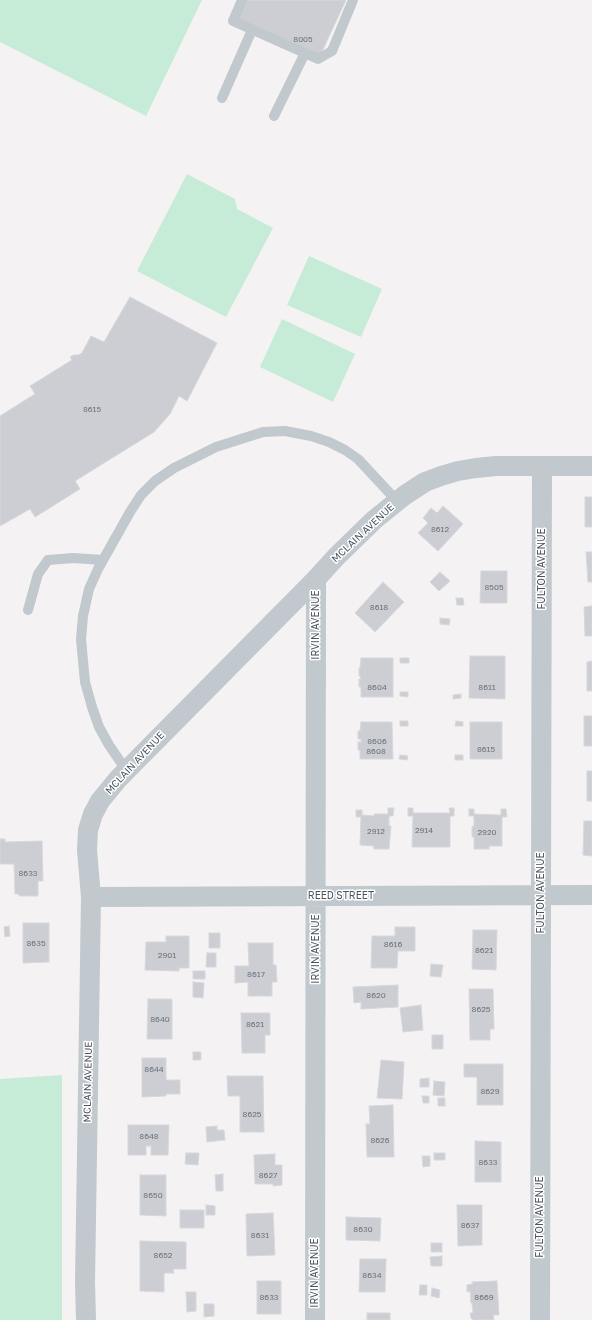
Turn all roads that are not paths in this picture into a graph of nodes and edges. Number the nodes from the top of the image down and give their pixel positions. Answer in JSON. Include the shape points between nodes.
{"nodes":[{"id":1,"x":242,"y":0,"type":"edge"},
{"id":2,"x":353,"y":0,"type":"edge"},
{"id":3,"x":252,"y":30,"type":"junction"},
{"id":4,"x":305,"y":53,"type":"junction"},
{"id":5,"x":222,"y":98,"type":"dead end"},
{"id":6,"x":274,"y":116,"type":"dead end"},
{"id":7,"x":542,"y":466,"type":"junction"},
{"id":8,"x":592,"y":466,"type":"edge"},
{"id":9,"x":397,"y":501,"type":"junction"},
{"id":10,"x":103,"y":560,"type":"junction"},
{"id":11,"x":316,"y":579,"type":"junction"},
{"id":12,"x":28,"y":610,"type":"dead end"},
{"id":13,"x":126,"y":770,"type":"junction"},
{"id":14,"x":541,"y":895,"type":"junction"},
{"id":15,"x":592,"y":895,"type":"edge"},
{"id":16,"x":316,"y":896,"type":"junction"},
{"id":17,"x":91,"y":897,"type":"junction"},
{"id":18,"x":86,"y":1320,"type":"edge"},
{"id":19,"x":315,"y":1320,"type":"edge"},
{"id":20,"x":540,"y":1320,"type":"edge"}],
"edges":[{"from":1,"to":3,"type":"lane","via":[[233,21]]},
{"from":2,"to":4,"type":"lane","via":[[332,51],[318,59]]},
{"from":3,"to":4,"type":"lane"},
{"from":3,"to":5,"type":"lane"},
{"from":4,"to":6,"type":"lane"},
{"from":7,"to":8,"type":"street","name":"MCLAIN AVENUE"},
{"from":7,"to":9,"type":"street","name":"MCLAIN AVENUE","via":[[496,466],[458,471],[425,482]]},
{"from":7,"to":14,"type":"street","name":"FULTON AVENUE"},
{"from":9,"to":10,"type":"lane","via":[[358,459],[329,442],[284,431],[263,432],[216,447],[174,468],[155,481],[130,512]]},
{"from":9,"to":11,"type":"street","name":"MCLAIN AVENUE","via":[[374,520]]},
{"from":10,"to":12,"type":"lane","via":[[48,560],[38,574]]},
{"from":10,"to":13,"type":"lane","via":[[89,590],[81,639],[86,682],[99,727]]},
{"from":11,"to":13,"type":"street","name":"MCLAIN AVENUE"},
{"from":11,"to":16,"type":"street","name":"IRVIN AVENUE"},
{"from":13,"to":17,"type":"street","name":"MCLAIN AVENUE","via":[[100,801],[88,830]]},
{"from":14,"to":15,"type":"street","name":"REED STREET"},
{"from":14,"to":16,"type":"street","name":"REED STREET"},
{"from":14,"to":20,"type":"street","name":"FULTON AVENUE"},
{"from":16,"to":17,"type":"street","name":"REED STREET"},
{"from":16,"to":19,"type":"street","name":"IRVIN AVENUE"},
{"from":17,"to":18,"type":"street","name":"MCLAIN AVENUE"}]}
